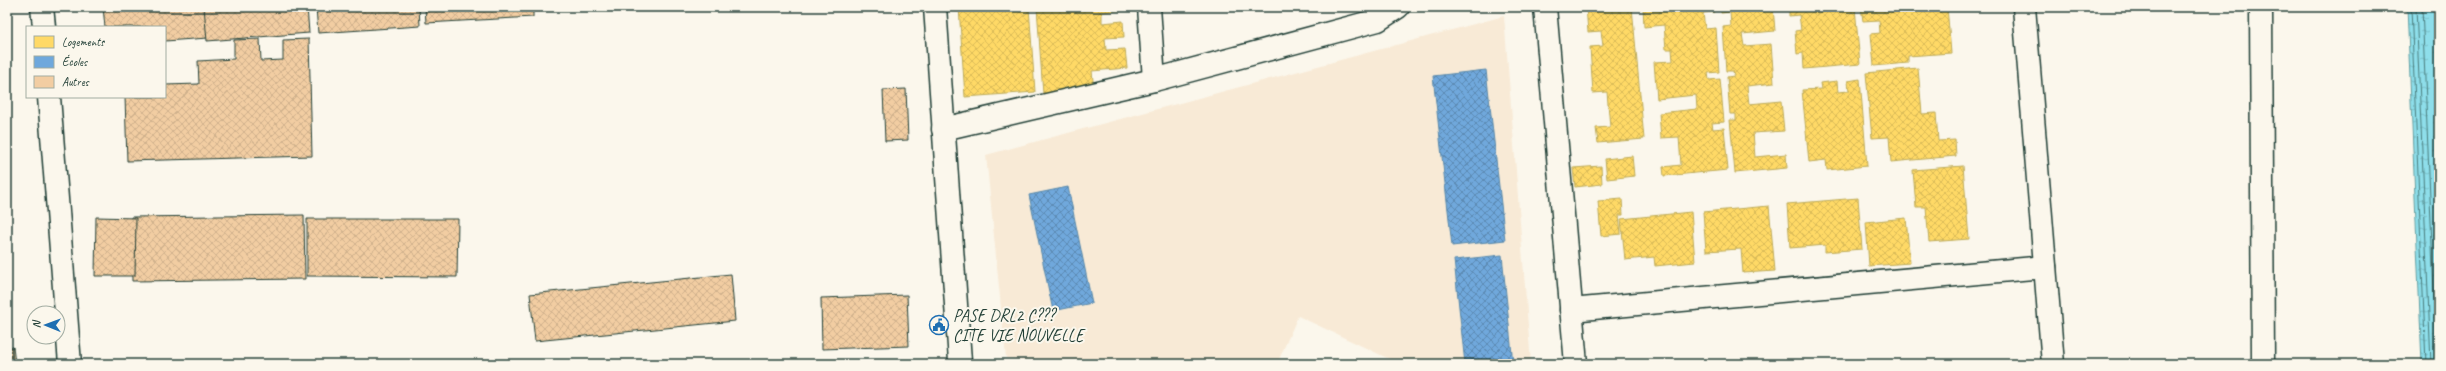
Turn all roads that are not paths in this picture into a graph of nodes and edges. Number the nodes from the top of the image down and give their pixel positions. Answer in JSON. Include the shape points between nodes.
{"nodes":[{"id":1,"x":42,"y":7,"type":"edge"},
{"id":2,"x":935,"y":7,"type":"edge"},
{"id":3,"x":1149,"y":7,"type":"edge"},
{"id":4,"x":1398,"y":7,"type":"edge"},
{"id":5,"x":1545,"y":7,"type":"edge"},
{"id":6,"x":2024,"y":7,"type":"edge"},
{"id":7,"x":2261,"y":7,"type":"edge"},
{"id":8,"x":44,"y":26,"type":"edge"},
{"id":9,"x":1154,"y":80,"type":"junction"},
{"id":10,"x":49,"y":98,"type":"edge"},
{"id":11,"x":943,"y":129,"type":"junction"},
{"id":12,"x":2045,"y":268,"type":"junction"},
{"id":13,"x":1571,"y":310,"type":"junction"},
{"id":14,"x":960,"y":361,"type":"dead end"},
{"id":15,"x":70,"y":364,"type":"edge"},
{"id":16,"x":1576,"y":364,"type":"edge"},
{"id":17,"x":2053,"y":364,"type":"edge"},
{"id":18,"x":2263,"y":364,"type":"edge"}],
"edges":[{"from":1,"to":8,"type":"street"},
{"from":2,"to":11,"type":"street"},
{"from":3,"to":9,"type":"street"},
{"from":4,"to":9,"type":"street","via":[[1378,20]]},
{"from":5,"to":13,"type":"street"},
{"from":6,"to":12,"type":"street"},
{"from":7,"to":18,"type":"street"},
{"from":9,"to":11,"type":"street"},
{"from":10,"to":15,"type":"street"},
{"from":11,"to":14,"type":"street"},
{"from":12,"to":13,"type":"street"},
{"from":12,"to":17,"type":"street"},
{"from":13,"to":16,"type":"street"}]}
